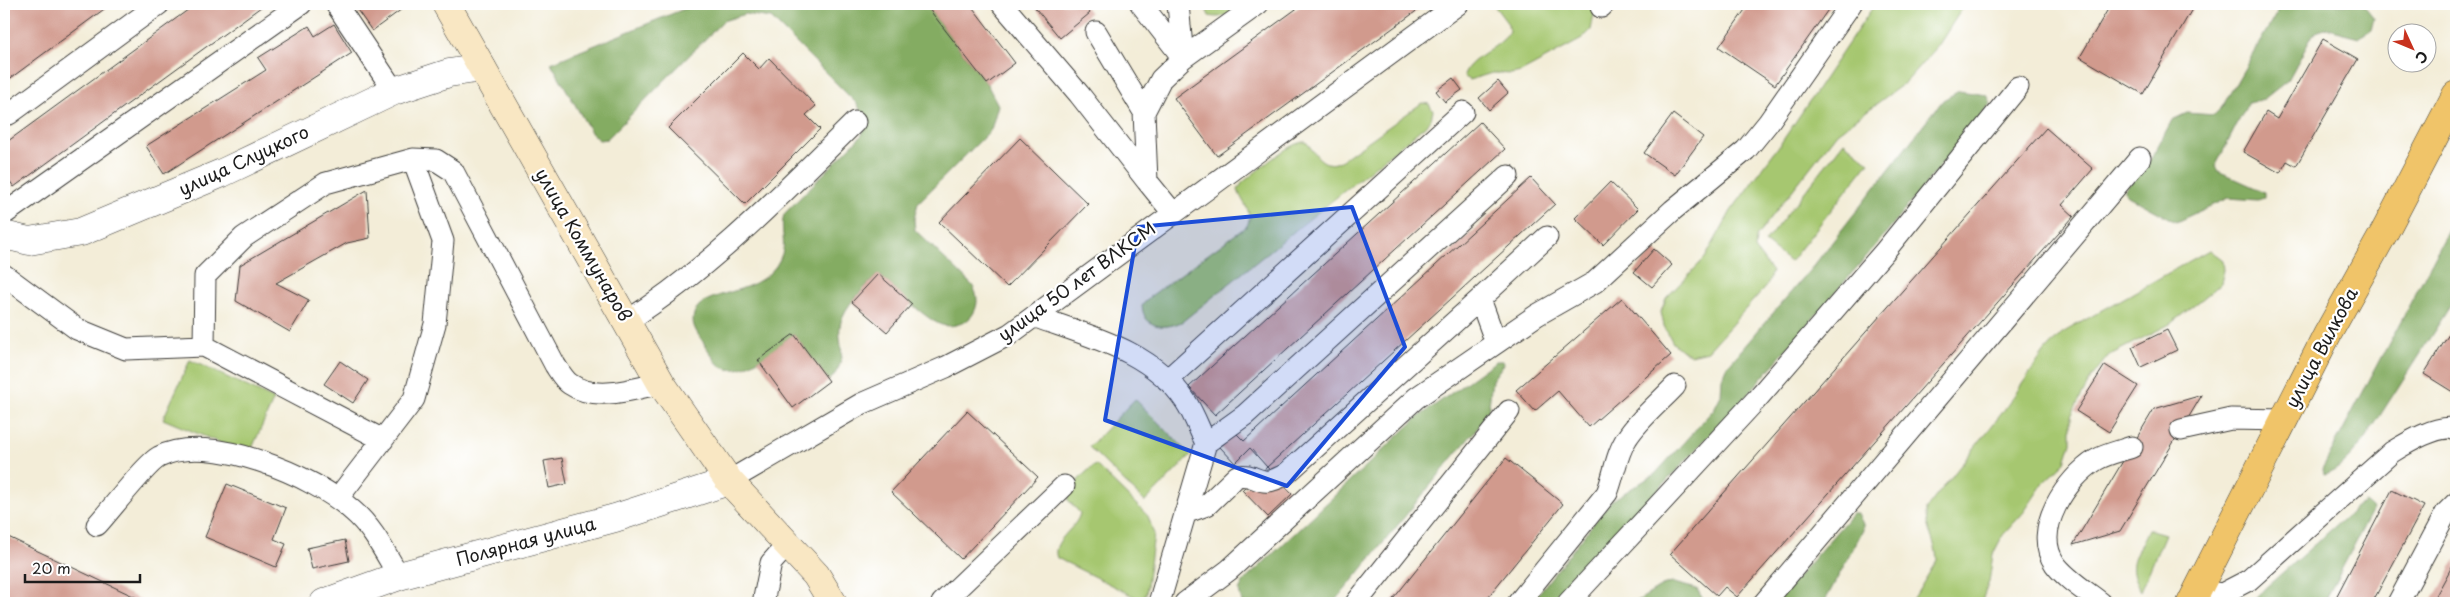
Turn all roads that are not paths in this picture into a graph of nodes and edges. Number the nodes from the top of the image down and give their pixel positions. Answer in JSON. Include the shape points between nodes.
{"nodes":[{"id":1,"x":159,"y":4,"type":"edge"},
{"id":2,"x":301,"y":4,"type":"edge"},
{"id":3,"x":336,"y":4,"type":"edge"},
{"id":4,"x":446,"y":4,"type":"edge"},
{"id":5,"x":1002,"y":4,"type":"edge"},
{"id":6,"x":1141,"y":4,"type":"edge"},
{"id":7,"x":1258,"y":4,"type":"edge"},
{"id":8,"x":1458,"y":4,"type":"edge"},
{"id":9,"x":1851,"y":4,"type":"edge"},
{"id":10,"x":1179,"y":5,"type":"edge"},
{"id":11,"x":1096,"y":32,"type":"dead end"},
{"id":12,"x":1183,"y":58,"type":"junction"},
{"id":13,"x":482,"y":68,"type":"junction"},
{"id":14,"x":2018,"y":87,"type":"dead end"},
{"id":15,"x":394,"y":91,"type":"junction"},
{"id":16,"x":2456,"y":95,"type":"edge"},
{"id":17,"x":1144,"y":112,"type":"junction"},
{"id":18,"x":1463,"y":112,"type":"dead end"},
{"id":19,"x":9,"y":114,"type":"dead end"},
{"id":20,"x":855,"y":122,"type":"dead end"},
{"id":21,"x":2140,"y":158,"type":"dead end"},
{"id":22,"x":413,"y":159,"type":"junction"},
{"id":23,"x":1508,"y":176,"type":"dead end"},
{"id":24,"x":1147,"y":182,"type":"junction"},
{"id":25,"x":1173,"y":212,"type":"junction"},
{"id":26,"x":4,"y":214,"type":"edge"},
{"id":27,"x":4,"y":235,"type":"edge"},
{"id":28,"x":1547,"y":237,"type":"dead end"},
{"id":29,"x":4,"y":275,"type":"edge"},
{"id":30,"x":1480,"y":299,"type":"junction"},
{"id":31,"x":1036,"y":316,"type":"junction"},
{"id":32,"x":627,"y":321,"type":"junction"},
{"id":33,"x":1496,"y":343,"type":"junction"},
{"id":34,"x":204,"y":346,"type":"junction"},
{"id":35,"x":1167,"y":380,"type":"junction"},
{"id":36,"x":661,"y":383,"type":"junction"},
{"id":37,"x":1675,"y":386,"type":"dead end"},
{"id":38,"x":1509,"y":411,"type":"dead end"},
{"id":39,"x":2284,"y":420,"type":"junction"},
{"id":40,"x":2181,"y":430,"type":"dead end"},
{"id":41,"x":2456,"y":430,"type":"edge"},
{"id":42,"x":383,"y":440,"type":"junction"},
{"id":43,"x":1206,"y":443,"type":"junction"},
{"id":44,"x":2132,"y":447,"type":"dead end"},
{"id":45,"x":729,"y":480,"type":"junction"},
{"id":46,"x":1064,"y":486,"type":"dead end"},
{"id":47,"x":338,"y":498,"type":"junction"},
{"id":48,"x":2456,"y":503,"type":"edge"},
{"id":49,"x":1185,"y":513,"type":"junction"},
{"id":50,"x":97,"y":525,"type":"dead end"},
{"id":51,"x":787,"y":545,"type":"junction"},
{"id":52,"x":399,"y":576,"type":"junction"},
{"id":53,"x":2195,"y":597,"type":"edge"},
{"id":54,"x":324,"y":603,"type":"edge"},
{"id":55,"x":763,"y":603,"type":"edge"},
{"id":56,"x":833,"y":603,"type":"edge"},
{"id":57,"x":942,"y":603,"type":"edge"},
{"id":58,"x":1159,"y":603,"type":"edge"},
{"id":59,"x":1185,"y":603,"type":"edge"},
{"id":60,"x":1356,"y":603,"type":"edge"},
{"id":61,"x":1518,"y":603,"type":"edge"},
{"id":62,"x":1568,"y":603,"type":"edge"},
{"id":63,"x":1764,"y":603,"type":"edge"},
{"id":64,"x":2102,"y":603,"type":"edge"},
{"id":65,"x":2398,"y":603,"type":"edge"}],
"edges":[{"from":1,"to":19,"type":"lane"},
{"from":2,"to":26,"type":"lane"},
{"from":3,"to":15,"type":"lane"},
{"from":4,"to":13,"type":"main road","name":"улица Коммунаров"},
{"from":5,"to":24,"type":"lane","via":[[1079,94]]},
{"from":6,"to":12,"type":"lane"},
{"from":7,"to":12,"type":"lane"},
{"from":8,"to":25,"type":"lane","name":"улица 50 лет ВЛКСМ"},
{"from":9,"to":33,"type":"lane","via":[[1746,150],[1673,210],[1596,282],[1537,315]]},
{"from":10,"to":12,"type":"lane"},
{"from":11,"to":17,"type":"lane"},
{"from":12,"to":17,"type":"lane","via":[[1162,79]]},
{"from":13,"to":15,"type":"street","name":"улица Слуцкого","via":[[449,73]]},
{"from":13,"to":32,"type":"main road","name":"улица Коммунаров"},
{"from":14,"to":62,"type":"lane","via":[[1885,251],[1775,377]]},
{"from":15,"to":27,"type":"street","name":"улица Слуцкого","via":[[222,173],[81,232],[29,241]]},
{"from":16,"to":39,"type":"main road","name":"улица Вилкова"},
{"from":17,"to":24,"type":"lane"},
{"from":18,"to":35,"type":"lane"},
{"from":20,"to":32,"type":"lane","via":[[746,229],[661,299]]},
{"from":21,"to":63,"type":"lane"},
{"from":22,"to":34,"type":"lane","via":[[326,183],[244,237],[205,276]]},
{"from":22,"to":36,"type":"lane","via":[[436,160],[453,171],[555,366],[568,383],[586,392],[617,393]]},
{"from":22,"to":42,"type":"lane","via":[[443,241],[435,324],[414,399]]},
{"from":23,"to":43,"type":"lane","via":[[1245,416]]},
{"from":24,"to":25,"type":"lane"},
{"from":25,"to":31,"type":"lane","name":"улица 50 лет ВЛКСМ"},
{"from":28,"to":30,"type":"lane"},
{"from":29,"to":34,"type":"lane","via":[[77,329],[126,349]]},
{"from":30,"to":33,"type":"lane"},
{"from":30,"to":49,"type":"lane","via":[[1286,474],[1268,482],[1237,476],[1207,504]]},
{"from":31,"to":35,"type":"lane","via":[[1145,361]]},
{"from":31,"to":45,"type":"lane","name":"улица 50 лет ВЛКСМ","via":[[1010,334],[954,363],[861,404]]},
{"from":32,"to":36,"type":"main road","name":"улица Коммунаров"},
{"from":33,"to":59,"type":"lane","via":[[1416,398],[1229,570]]},
{"from":34,"to":42,"type":"lane"},
{"from":35,"to":43,"type":"lane","via":[[1186,402]]},
{"from":36,"to":45,"type":"main road","name":"улица Коммунаров"},
{"from":37,"to":61,"type":"lane","via":[[1627,438],[1607,493]]},
{"from":38,"to":60,"type":"lane"},
{"from":39,"to":40,"type":"lane","via":[[2231,419]]},
{"from":39,"to":53,"type":"main road","name":"улица Вилкова"},
{"from":41,"to":53,"type":"lane","via":[[2438,430],[2411,440],[2392,452],[2249,580],[2222,594]]},
{"from":42,"to":47,"type":"lane"},
{"from":43,"to":49,"type":"lane"},
{"from":44,"to":64,"type":"lane","via":[[2096,460],[2071,481],[2049,522],[2049,549],[2054,562],[2065,575]]},
{"from":45,"to":51,"type":"main road"},
{"from":45,"to":52,"type":"street","name":"Полярная улица","via":[[615,518]]},
{"from":46,"to":57,"type":"lane"},
{"from":47,"to":50,"type":"lane","via":[[265,462],[208,448],[182,449],[157,457]]},
{"from":47,"to":52,"type":"lane","via":[[370,529]]},
{"from":48,"to":65,"type":"lane","via":[[2446,513]]},
{"from":49,"to":58,"type":"lane"},
{"from":51,"to":55,"type":"lane","via":[[771,563]]},
{"from":51,"to":56,"type":"main road","via":[[816,575]]},
{"from":52,"to":54,"type":"street","name":"Полярная улица"}]}
